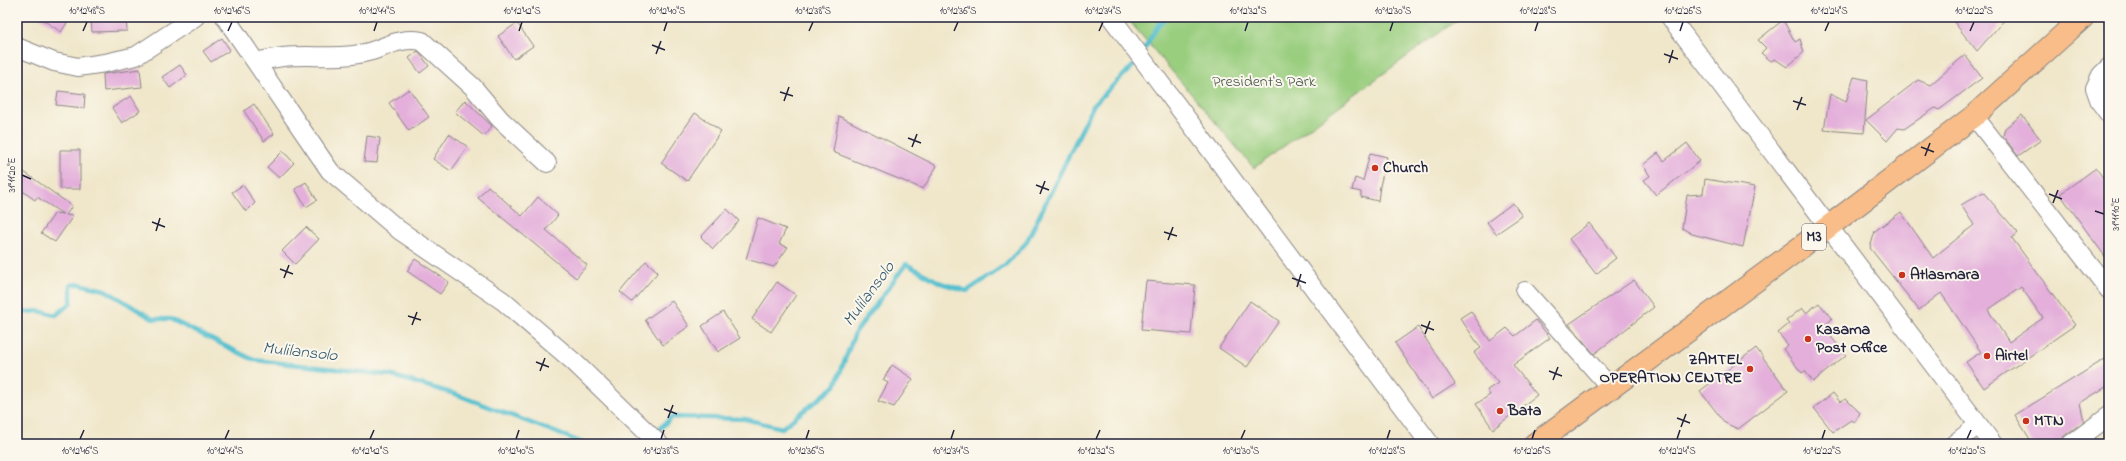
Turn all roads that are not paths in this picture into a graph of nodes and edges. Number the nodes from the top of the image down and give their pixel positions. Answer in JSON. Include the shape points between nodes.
{"nodes":[{"id":1,"x":195,"y":17,"type":"edge"},
{"id":2,"x":225,"y":17,"type":"edge"},
{"id":3,"x":1111,"y":17,"type":"edge"},
{"id":4,"x":1670,"y":17,"type":"edge"},
{"id":5,"x":2083,"y":17,"type":"edge"},
{"id":6,"x":17,"y":47,"type":"edge"},
{"id":7,"x":256,"y":62,"type":"junction"},
{"id":8,"x":2109,"y":67,"type":"edge"},
{"id":9,"x":2109,"y":114,"type":"edge"},
{"id":10,"x":1974,"y":116,"type":"junction"},
{"id":11,"x":547,"y":163,"type":"dead end"},
{"id":12,"x":1828,"y":227,"type":"junction"},
{"id":13,"x":2109,"y":290,"type":"edge"},
{"id":14,"x":1525,"y":291,"type":"dead end"},
{"id":15,"x":1610,"y":387,"type":"junction"},
{"id":16,"x":2109,"y":416,"type":"edge"},
{"id":17,"x":1978,"y":425,"type":"junction"},
{"id":18,"x":659,"y":444,"type":"edge"},
{"id":19,"x":1430,"y":444,"type":"edge"},
{"id":20,"x":1535,"y":444,"type":"edge"},
{"id":21,"x":1954,"y":444,"type":"edge"},
{"id":22,"x":1993,"y":444,"type":"edge"},
{"id":23,"x":2071,"y":444,"type":"edge"}],
"edges":[{"from":1,"to":6,"type":"street","via":[[136,56],[105,63],[78,67],[54,62]]},
{"from":2,"to":7,"type":"street"},
{"from":3,"to":19,"type":"street"},
{"from":4,"to":12,"type":"street"},
{"from":5,"to":10,"type":"main road","number":"M3"},
{"from":7,"to":11,"type":"street","via":[[283,57],[346,56],[411,38],[422,40],[473,87],[500,119]]},
{"from":7,"to":18,"type":"street","via":[[330,170],[399,230],[503,301],[574,362]]},
{"from":8,"to":9,"type":"street","via":[[2101,75],[2095,88],[2100,102]]},
{"from":10,"to":12,"type":"main road","number":"M3"},
{"from":10,"to":13,"type":"street"},
{"from":12,"to":15,"type":"main road","number":"M3"},
{"from":12,"to":17,"type":"street"},
{"from":14,"to":15,"type":"street"},
{"from":15,"to":20,"type":"main road","number":"M3"},
{"from":16,"to":23,"type":"street"},
{"from":17,"to":21,"type":"street"},
{"from":17,"to":22,"type":"street"}]}
